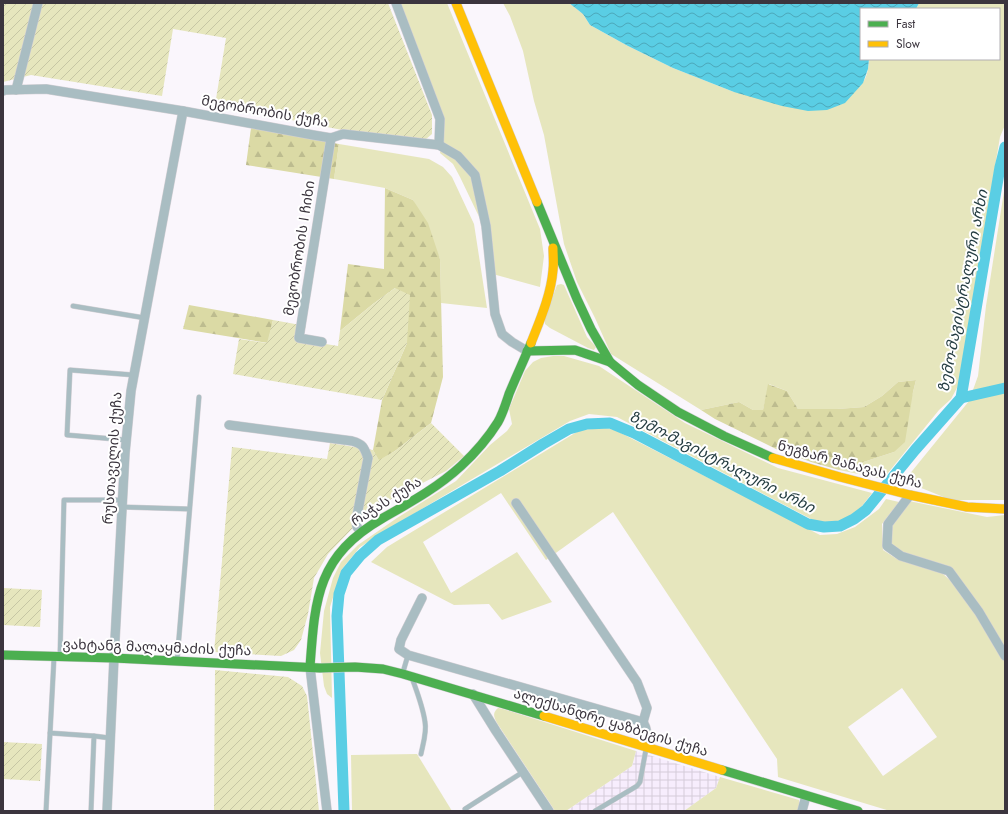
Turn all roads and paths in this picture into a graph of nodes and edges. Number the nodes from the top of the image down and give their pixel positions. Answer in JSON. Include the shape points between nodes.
{"nodes":[{"id":1,"x":38,"y":3,"type":"edge"},
{"id":2,"x":396,"y":3,"type":"edge"},
{"id":3,"x":456,"y":3,"type":"edge"},
{"id":4,"x":16,"y":90,"type":"junction"},
{"id":5,"x":3,"y":91,"type":"edge"},
{"id":6,"x":183,"y":111,"type":"junction"},
{"id":7,"x":331,"y":138,"type":"junction"},
{"id":8,"x":439,"y":146,"type":"junction"},
{"id":9,"x":552,"y":239,"type":"junction"},
{"id":10,"x":73,"y":306,"type":"dead end"},
{"id":11,"x":145,"y":318,"type":"junction"},
{"id":12,"x":322,"y":342,"type":"dead end"},
{"id":13,"x":527,"y":351,"type":"junction"},
{"id":14,"x":610,"y":362,"type":"junction"},
{"id":15,"x":134,"y":375,"type":"junction"},
{"id":16,"x":198,"y":398,"type":"dead end"},
{"id":17,"x":229,"y":425,"type":"dead end"},
{"id":18,"x":126,"y":440,"type":"junction"},
{"id":19,"x":910,"y":495,"type":"junction"},
{"id":20,"x":516,"y":503,"type":"dead end"},
{"id":21,"x":122,"y":504,"type":"junction"},
{"id":22,"x":1005,"y":509,"type":"edge"},
{"id":23,"x":189,"y":510,"type":"junction"},
{"id":24,"x":361,"y":532,"type":"junction"},
{"id":25,"x":422,"y":598,"type":"dead end"},
{"id":26,"x":3,"y":655,"type":"edge"},
{"id":27,"x":408,"y":655,"type":"junction"},
{"id":28,"x":57,"y":656,"type":"junction"},
{"id":29,"x":1005,"y":656,"type":"edge"},
{"id":30,"x":114,"y":658,"type":"junction"},
{"id":31,"x":178,"y":661,"type":"junction"},
{"id":32,"x":310,"y":667,"type":"junction"},
{"id":33,"x":320,"y":668,"type":"joint"},
{"id":34,"x":403,"y":674,"type":"junction"},
{"id":35,"x":412,"y":677,"type":"junction"},
{"id":36,"x":473,"y":694,"type":"junction"},
{"id":37,"x":643,"y":722,"type":"junction"},
{"id":38,"x":50,"y":733,"type":"junction"},
{"id":39,"x":94,"y":736,"type":"junction"},
{"id":40,"x":110,"y":738,"type":"junction"},
{"id":41,"x":646,"y":747,"type":"junction"},
{"id":42,"x":421,"y":754,"type":"dead end"},
{"id":43,"x":523,"y":772,"type":"junction"},
{"id":44,"x":806,"y":796,"type":"junction"},
{"id":45,"x":465,"y":809,"type":"dead end"},
{"id":46,"x":46,"y":811,"type":"edge"},
{"id":47,"x":91,"y":811,"type":"edge"},
{"id":48,"x":107,"y":811,"type":"edge"},
{"id":49,"x":327,"y":811,"type":"edge"},
{"id":50,"x":549,"y":811,"type":"edge"},
{"id":51,"x":595,"y":811,"type":"edge"},
{"id":52,"x":802,"y":811,"type":"edge"},
{"id":53,"x":858,"y":811,"type":"edge"}],
"edges":[{"from":1,"to":4,"type":"street"},
{"from":2,"to":8,"type":"street","via":[[440,119]]},
{"from":3,"to":9,"type":"street","name":"ნუგზარ შანავას ქუჩა"},
{"from":4,"to":5,"type":"street","name":"მეგობრობის ქუჩა"},
{"from":4,"to":6,"type":"street","name":"მეგობრობის ქუჩა","via":[[46,89]]},
{"from":6,"to":7,"type":"street","name":"მეგობრობის ქუჩა"},
{"from":6,"to":11,"type":"street","name":"რუსთაველის ქუჩა"},
{"from":7,"to":8,"type":"street","name":"მეგობრობის ქუჩა","via":[[343,134]]},
{"from":7,"to":12,"type":"street","name":"მეგობრობის I ჩიხი","via":[[299,338]]},
{"from":8,"to":13,"type":"street","name":"მეგობრობის ქუჩა","via":[[458,156],[475,175],[486,226],[495,314],[502,334]]},
{"from":9,"to":13,"type":"street","name":"რაჭას ქუჩა","via":[[554,270]]},
{"from":9,"to":14,"type":"street","name":"ნუგზარ შანავას ქუჩა","via":[[591,329]]},
{"from":10,"to":11,"type":"lane"},
{"from":11,"to":15,"type":"street","name":"რუსთაველის ქუჩა"},
{"from":13,"to":14,"type":"street","via":[[575,350]]},
{"from":13,"to":24,"type":"street","name":"რაჭას ქუჩა","via":[[499,419],[480,445],[450,476],[433,489]]},
{"from":14,"to":19,"type":"street","name":"ნუგზარ შანავას ქუჩა","via":[[678,412],[764,454],[799,467]]},
{"from":15,"to":18,"type":"street","name":"რუსთაველის ქუჩა"},
{"from":15,"to":18,"type":"lane","via":[[70,370],[67,435]]},
{"from":16,"to":23,"type":"lane"},
{"from":17,"to":24,"type":"street","via":[[360,443],[365,448],[368,458],[356,521]]},
{"from":18,"to":21,"type":"street","name":"რუსთაველის ქუჩა"},
{"from":19,"to":22,"type":"street","name":"ნუგზარ შანავას ქუჩა","via":[[968,507]]},
{"from":19,"to":29,"type":"street","via":[[888,524],[887,546],[901,556],[949,571],[979,612]]},
{"from":20,"to":37,"type":"street","via":[[637,682],[647,708]]},
{"from":21,"to":23,"type":"lane"},
{"from":21,"to":28,"type":"lane","via":[[64,500]]},
{"from":21,"to":30,"type":"street","name":"რუსთაველის ქუჩა"},
{"from":23,"to":31,"type":"lane"},
{"from":24,"to":32,"type":"street","name":"რაჭას ქუჩა","via":[[336,556],[324,576],[316,601]]},
{"from":25,"to":27,"type":"street","via":[[401,640],[399,649]]},
{"from":26,"to":28,"type":"street","name":"ვახტანგ მალაყმაძის ქუჩა"},
{"from":27,"to":34,"type":"lane"},
{"from":27,"to":37,"type":"street"},
{"from":28,"to":30,"type":"street","name":"ვახტანგ მალაყმაძის ქუჩა"},
{"from":28,"to":38,"type":"lane"},
{"from":30,"to":31,"type":"street","name":"ვახტანგ მალაყმაძის ქუჩა"},
{"from":30,"to":40,"type":"street","name":"რუსთაველის ქუჩა"},
{"from":31,"to":32,"type":"street","name":"ვახტანგ მალაყმაძის ქუჩა"},
{"from":32,"to":33,"type":"street","name":"ვახტანგ მალაყმაძის ქუჩა"},
{"from":32,"to":49,"type":"street","name":"რაჭას ქუჩა"},
{"from":33,"to":34,"type":"street","name":"ალექსანდრე ყაზბეგის ქუჩა","via":[[383,669]]},
{"from":34,"to":35,"type":"street","name":"ალექსანდრე ყაზბეგის ქუჩა"},
{"from":35,"to":36,"type":"street","name":"ალექსანდრე ყაზბეგის ქუჩა"},
{"from":35,"to":42,"type":"lane","via":[[426,722]]},
{"from":36,"to":41,"type":"street","name":"ალექსანდრე ყაზბეგის ქუჩა"},
{"from":36,"to":43,"type":"street"},
{"from":37,"to":41,"type":"street","via":[[648,734]]},
{"from":38,"to":39,"type":"lane"},
{"from":38,"to":46,"type":"lane"},
{"from":39,"to":40,"type":"lane"},
{"from":39,"to":47,"type":"lane"},
{"from":40,"to":48,"type":"street","name":"რუსთაველის ქუჩა"},
{"from":41,"to":44,"type":"street","name":"ალექსანდრე ყაზბეგის ქუჩა"},
{"from":41,"to":51,"type":"lane","via":[[640,782],[637,786]]},
{"from":43,"to":45,"type":"lane"},
{"from":43,"to":50,"type":"street"},
{"from":44,"to":52,"type":"street"},
{"from":44,"to":53,"type":"street","name":"ალექსანდრე ყაზბეგის ქუჩა"}]}
